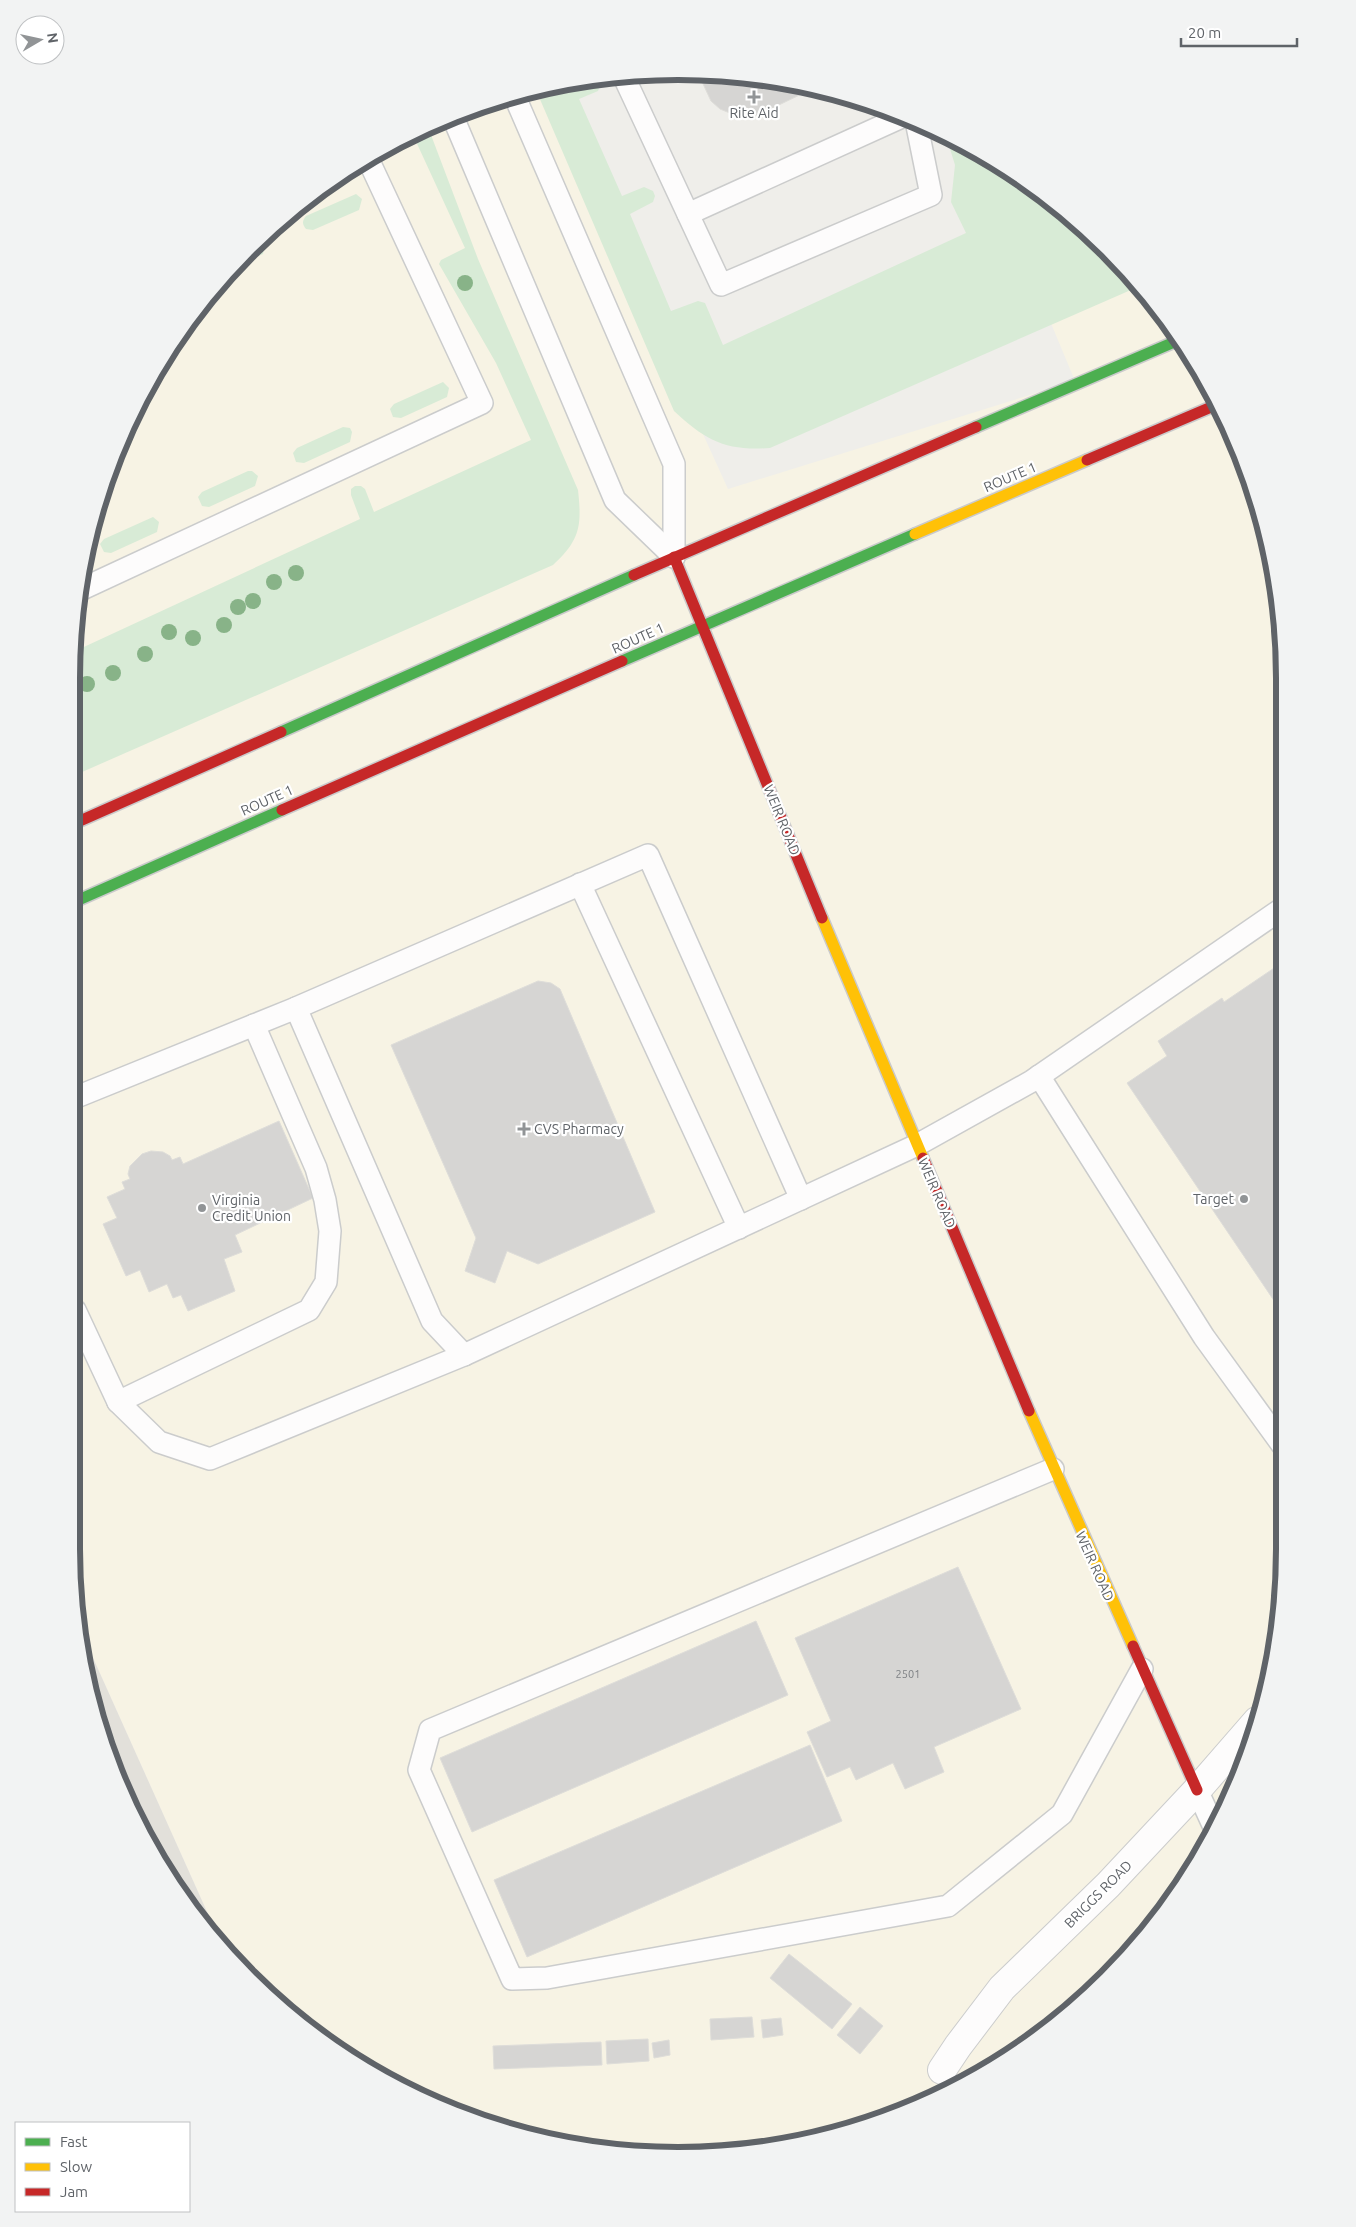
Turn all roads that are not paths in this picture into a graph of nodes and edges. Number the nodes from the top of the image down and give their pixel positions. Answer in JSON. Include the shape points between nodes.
{"nodes":[{"id":1,"x":626,"y":82,"type":"edge"},
{"id":2,"x":517,"y":102,"type":"edge"},
{"id":3,"x":893,"y":121,"type":"edge"},
{"id":4,"x":456,"y":124,"type":"edge"},
{"id":5,"x":918,"y":131,"type":"edge"},
{"id":6,"x":371,"y":165,"type":"edge"},
{"id":7,"x":688,"y":214,"type":"junction"},
{"id":8,"x":1173,"y":343,"type":"edge"},
{"id":9,"x":1211,"y":407,"type":"edge"},
{"id":10,"x":674,"y":557,"type":"junction"},
{"id":11,"x":87,"y":587,"type":"edge"},
{"id":12,"x":702,"y":626,"type":"junction"},
{"id":13,"x":80,"y":821,"type":"edge"},
{"id":14,"x":580,"y":884,"type":"junction"},
{"id":15,"x":80,"y":899,"type":"edge"},
{"id":16,"x":1276,"y":913,"type":"edge"},
{"id":17,"x":296,"y":1008,"type":"junction"},
{"id":18,"x":254,"y":1025,"type":"junction"},
{"id":19,"x":1039,"y":1076,"type":"junction"},
{"id":20,"x":80,"y":1096,"type":"edge"},
{"id":21,"x":917,"y":1145,"type":"junction"},
{"id":22,"x":800,"y":1199,"type":"junction"},
{"id":23,"x":739,"y":1228,"type":"junction"},
{"id":24,"x":80,"y":1321,"type":"edge"},
{"id":25,"x":464,"y":1355,"type":"junction"},
{"id":26,"x":118,"y":1402,"type":"junction"},
{"id":27,"x":1276,"y":1436,"type":"edge"},
{"id":28,"x":1053,"y":1469,"type":"junction"},
{"id":29,"x":1142,"y":1669,"type":"junction"},
{"id":30,"x":1247,"y":1733,"type":"edge"},
{"id":31,"x":1197,"y":1790,"type":"junction"},
{"id":32,"x":1211,"y":1820,"type":"edge"},
{"id":33,"x":942,"y":2070,"type":"dead end"}],
"edges":[{"from":1,"to":7,"type":"lane"},
{"from":2,"to":10,"type":"lane","via":[[674,464]]},
{"from":3,"to":7,"type":"lane"},
{"from":4,"to":10,"type":"lane","via":[[615,500]]},
{"from":5,"to":7,"type":"lane","via":[[931,195],[722,285]]},
{"from":6,"to":11,"type":"lane","via":[[482,403]]},
{"from":8,"to":10,"type":"main road"},
{"from":9,"to":12,"type":"main road","name":"ROUTE 1"},
{"from":10,"to":12,"type":"main road","name":"WEIR ROAD"},
{"from":10,"to":13,"type":"main road"},
{"from":12,"to":15,"type":"main road","name":"ROUTE 1"},
{"from":12,"to":21,"type":"main road","name":"WEIR ROAD"},
{"from":14,"to":17,"type":"lane"},
{"from":14,"to":22,"type":"lane","via":[[648,855]]},
{"from":14,"to":23,"type":"lane"},
{"from":16,"to":19,"type":"lane"},
{"from":17,"to":18,"type":"lane"},
{"from":17,"to":25,"type":"lane","via":[[432,1321]]},
{"from":18,"to":20,"type":"lane"},
{"from":18,"to":26,"type":"lane","via":[[319,1176],[330,1231],[326,1282],[309,1310]]},
{"from":19,"to":21,"type":"lane"},
{"from":19,"to":27,"type":"lane","via":[[1204,1337]]},
{"from":21,"to":22,"type":"lane"},
{"from":21,"to":28,"type":"main road","name":"WEIR ROAD"},
{"from":22,"to":23,"type":"lane"},
{"from":23,"to":25,"type":"lane"},
{"from":24,"to":26,"type":"lane"},
{"from":25,"to":26,"type":"lane","via":[[210,1460],[159,1442]]},
{"from":28,"to":29,"type":"main road","name":"WEIR ROAD"},
{"from":28,"to":29,"type":"lane","via":[[430,1730],[419,1770],[512,1979],[547,1978],[948,1906],[1062,1814]]},
{"from":29,"to":31,"type":"main road","name":"WEIR ROAD"},
{"from":30,"to":31,"type":"street","name":"BRIGGS ROAD"},
{"from":31,"to":32,"type":"lane","name":"WEIR ROAD"},
{"from":31,"to":33,"type":"street","name":"BRIGGS ROAD","via":[[1108,1885],[1002,1988]]}]}
